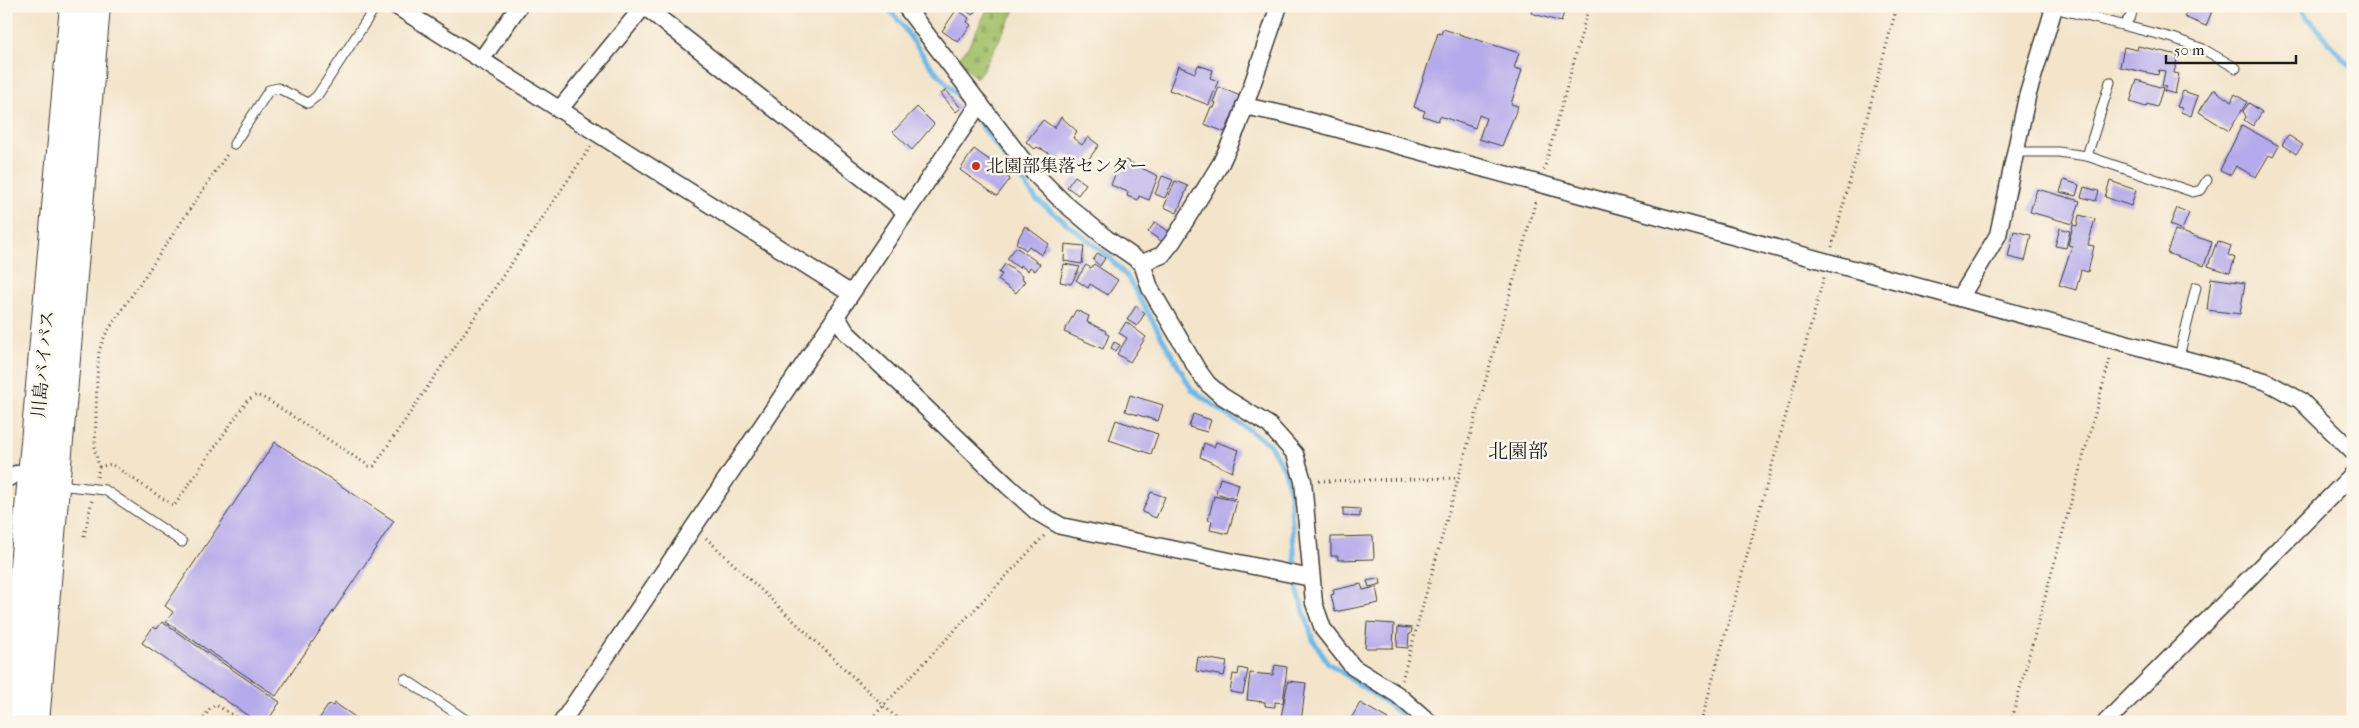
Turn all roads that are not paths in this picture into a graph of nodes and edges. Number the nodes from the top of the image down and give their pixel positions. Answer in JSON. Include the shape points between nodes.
{"nodes":[{"id":1,"x":74,"y":6,"type":"edge"},
{"id":2,"x":96,"y":6,"type":"edge"},
{"id":3,"x":376,"y":6,"type":"edge"},
{"id":4,"x":396,"y":6,"type":"edge"},
{"id":5,"x":519,"y":6,"type":"edge"},
{"id":6,"x":644,"y":6,"type":"edge"},
{"id":7,"x":905,"y":6,"type":"edge"},
{"id":8,"x":1279,"y":6,"type":"edge"},
{"id":9,"x":2133,"y":6,"type":"edge"},
{"id":10,"x":2052,"y":7,"type":"edge"},
{"id":11,"x":2124,"y":25,"type":"junction"},
{"id":12,"x":481,"y":60,"type":"junction"},
{"id":13,"x":2236,"y":68,"type":"dead end"},
{"id":14,"x":2110,"y":82,"type":"dead end"},
{"id":15,"x":980,"y":103,"type":"junction"},
{"id":16,"x":1244,"y":106,"type":"junction"},
{"id":17,"x":559,"y":110,"type":"junction"},
{"id":18,"x":234,"y":144,"type":"road end"},
{"id":19,"x":2016,"y":152,"type":"junction"},
{"id":20,"x":2087,"y":156,"type":"junction"},
{"id":21,"x":2207,"y":180,"type":"dead end"},
{"id":22,"x":906,"y":212,"type":"junction"},
{"id":23,"x":1142,"y":262,"type":"junction"},
{"id":24,"x":2196,"y":288,"type":"dead end"},
{"id":25,"x":850,"y":294,"type":"junction"},
{"id":26,"x":1960,"y":298,"type":"junction"},
{"id":27,"x":836,"y":315,"type":"junction"},
{"id":28,"x":2179,"y":357,"type":"junction"},
{"id":29,"x":2353,"y":452,"type":"edge"},
{"id":30,"x":2353,"y":474,"type":"edge"},
{"id":31,"x":48,"y":479,"type":"junction"},
{"id":32,"x":6,"y":480,"type":"edge"},
{"id":33,"x":182,"y":542,"type":"dead end"},
{"id":34,"x":1311,"y":578,"type":"junction"},
{"id":35,"x":405,"y":679,"type":"dead end"},
{"id":36,"x":10,"y":722,"type":"edge"},
{"id":37,"x":35,"y":722,"type":"edge"},
{"id":38,"x":469,"y":722,"type":"edge"},
{"id":39,"x":562,"y":722,"type":"edge"},
{"id":40,"x":1429,"y":722,"type":"edge"},
{"id":41,"x":2106,"y":722,"type":"edge"}],
"edges":[{"from":1,"to":31,"type":"highway","name":"川島バイパス"},
{"from":2,"to":31,"type":"highway","name":"川島バイパス"},
{"from":3,"to":18,"type":"lane","via":[[317,96],[308,103],[278,88],[269,90]]},
{"from":4,"to":12,"type":"street"},
{"from":5,"to":12,"type":"street"},
{"from":6,"to":17,"type":"street"},
{"from":6,"to":22,"type":"street"},
{"from":7,"to":15,"type":"street"},
{"from":8,"to":16,"type":"street"},
{"from":9,"to":11,"type":"lane"},
{"from":10,"to":11,"type":"lane"},
{"from":10,"to":19,"type":"street","via":[[2027,97]]},
{"from":11,"to":13,"type":"lane","via":[[2195,46]]},
{"from":12,"to":17,"type":"street"},
{"from":14,"to":20,"type":"lane"},
{"from":15,"to":22,"type":"street"},
{"from":15,"to":23,"type":"street","via":[[1028,166],[1063,202],[1106,238]]},
{"from":16,"to":23,"type":"street","via":[[1221,163],[1174,242],[1162,255]]},
{"from":16,"to":26,"type":"street"},
{"from":17,"to":25,"type":"street"},
{"from":19,"to":20,"type":"lane"},
{"from":19,"to":26,"type":"street","via":[[1998,235]]},
{"from":20,"to":21,"type":"lane","via":[[2193,192],[2201,190]]},
{"from":22,"to":25,"type":"street"},
{"from":23,"to":34,"type":"street","via":[[1150,288],[1208,384],[1269,425],[1295,454],[1303,481]]},
{"from":24,"to":28,"type":"lane"},
{"from":25,"to":27,"type":"street"},
{"from":26,"to":28,"type":"street"},
{"from":27,"to":34,"type":"street","via":[[846,332],[1008,486],[1056,524]]},
{"from":27,"to":39,"type":"street"},
{"from":28,"to":29,"type":"street","via":[[2265,381],[2300,400]]},
{"from":30,"to":41,"type":"street"},
{"from":31,"to":32,"type":"street","via":[[16,474]]},
{"from":31,"to":33,"type":"lane","via":[[105,490]]},
{"from":31,"to":36,"type":"highway","name":"川島バイパス"},
{"from":31,"to":37,"type":"highway","name":"川島バイパス"},
{"from":34,"to":40,"type":"street","via":[[1314,603],[1323,629],[1352,667],[1398,695]]},
{"from":35,"to":38,"type":"lane"}]}
